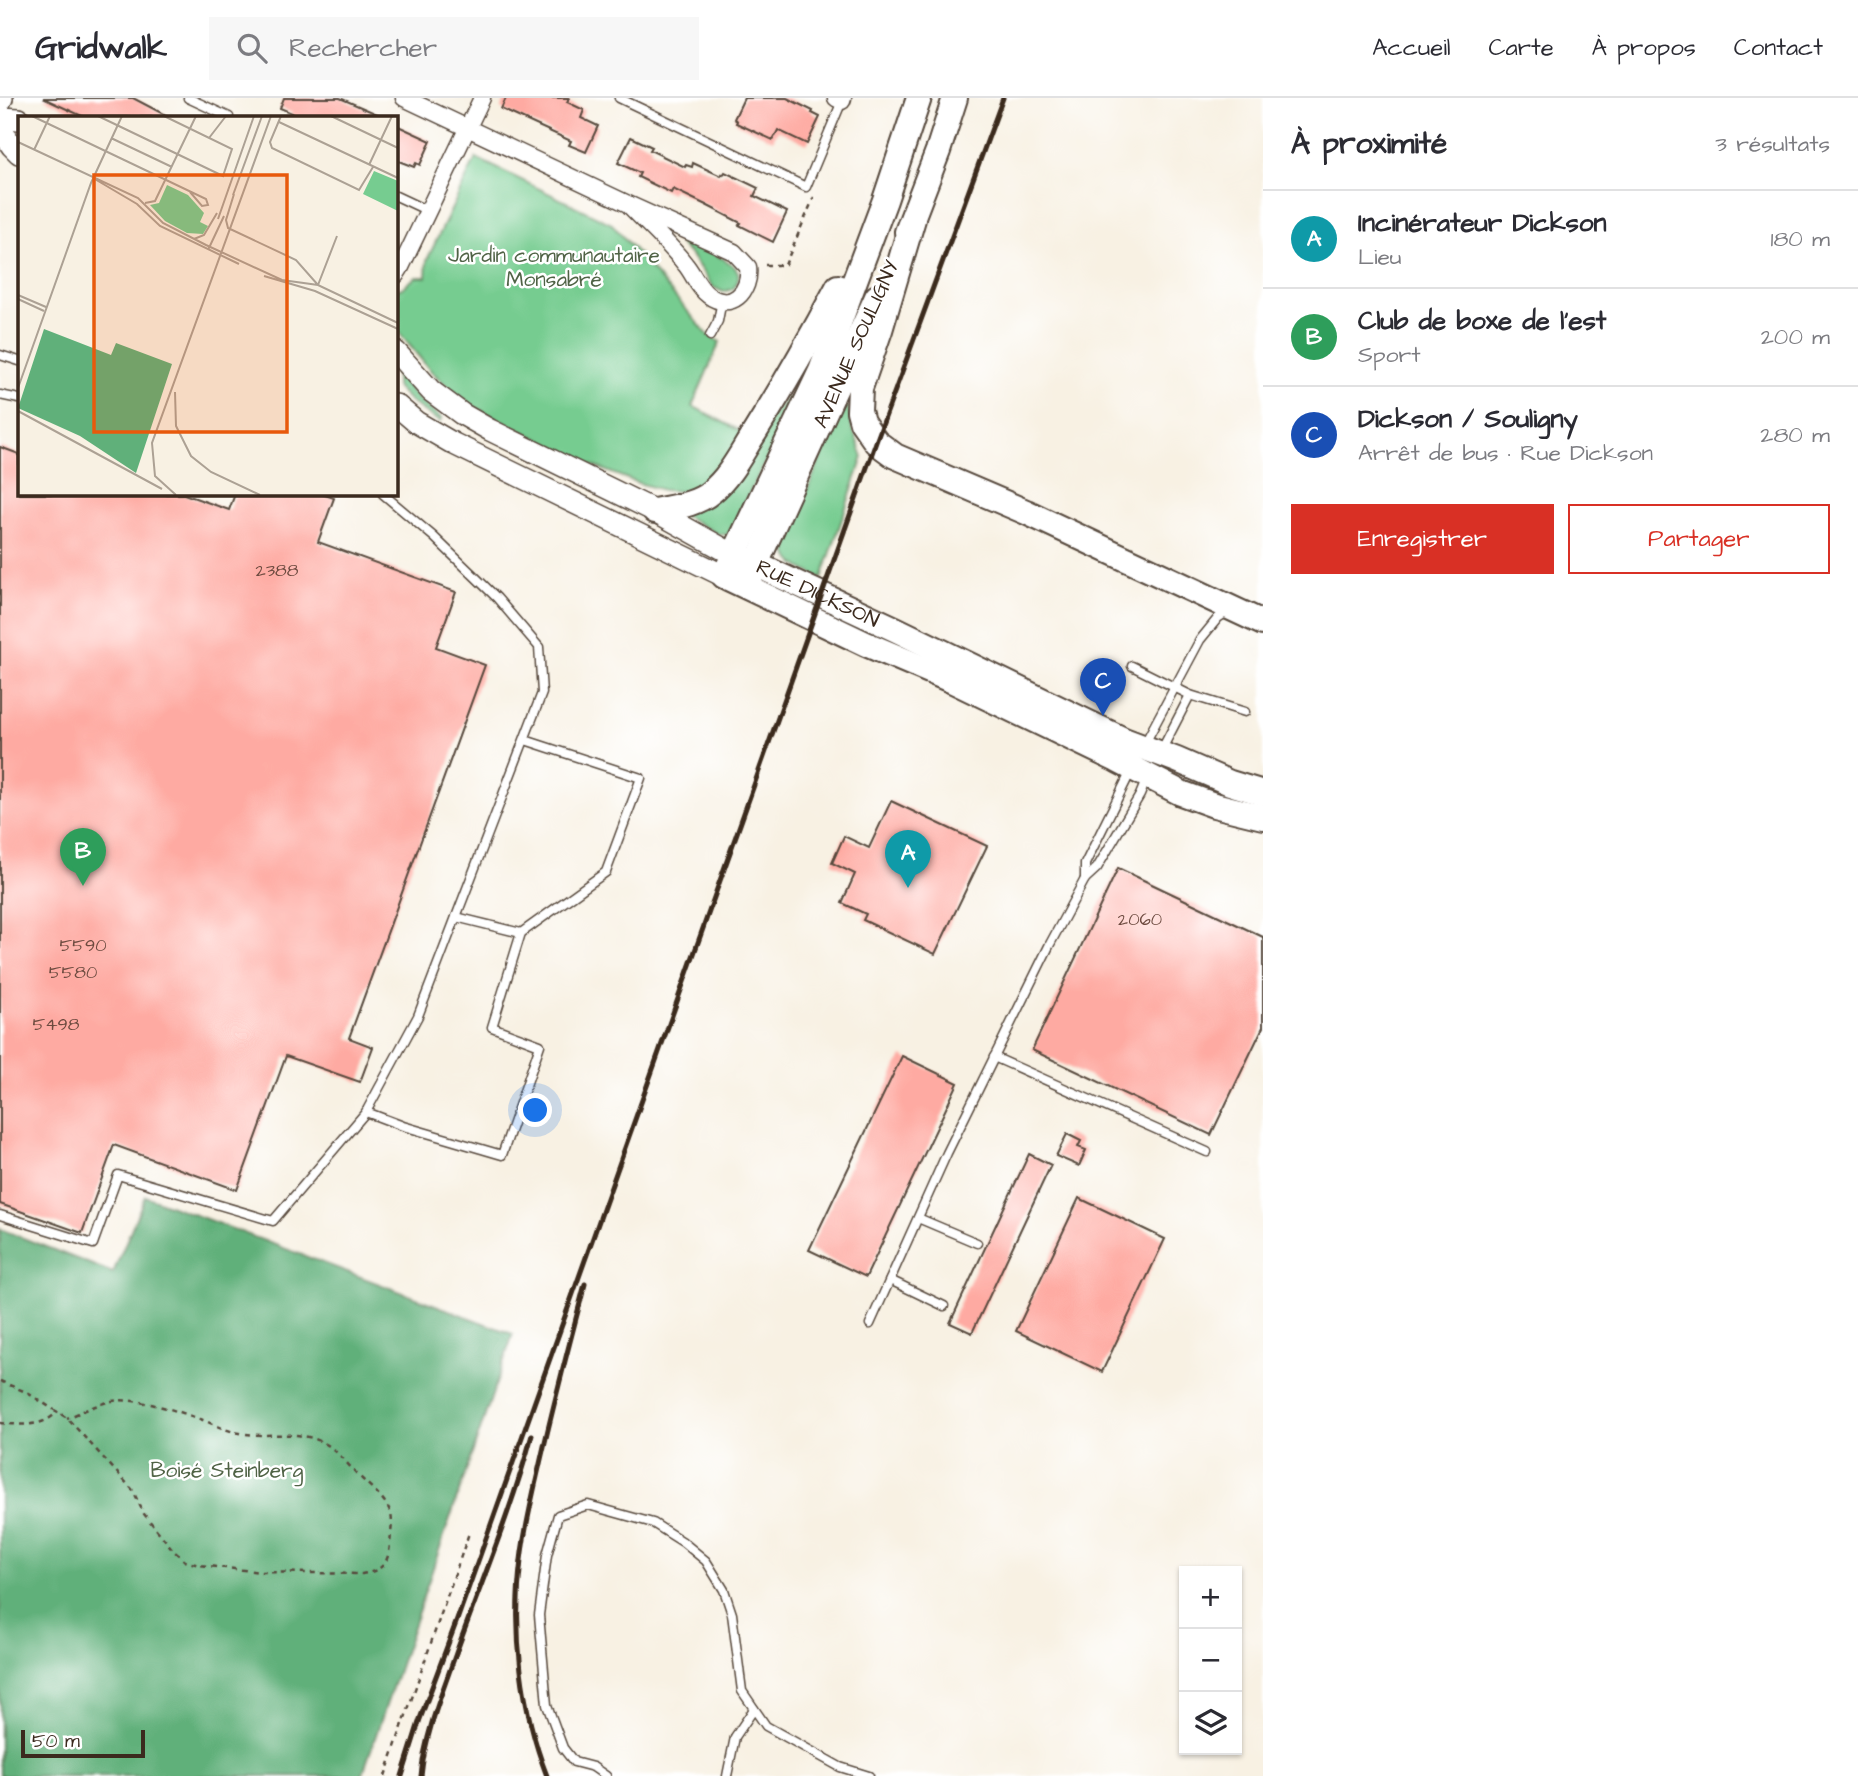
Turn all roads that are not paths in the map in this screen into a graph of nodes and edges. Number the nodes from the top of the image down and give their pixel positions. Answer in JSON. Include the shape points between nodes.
{"nodes":[{"id":1,"x":188,"y":98,"type":"edge"},
{"id":2,"x":404,"y":98,"type":"edge"},
{"id":3,"x":482,"y":98,"type":"edge"},
{"id":4,"x":620,"y":98,"type":"edge"},
{"id":5,"x":919,"y":98,"type":"edge"},
{"id":6,"x":956,"y":98,"type":"edge"},
{"id":7,"x":841,"y":99,"type":"edge"},
{"id":8,"x":227,"y":116,"type":"edge"},
{"id":9,"x":0,"y":118,"type":"edge"},
{"id":10,"x":18,"y":119,"type":"edge"},
{"id":11,"x":0,"y":128,"type":"edge"},
{"id":12,"x":468,"y":128,"type":"junction"},
{"id":13,"x":18,"y":152,"type":"edge"},
{"id":14,"x":397,"y":196,"type":"edge"},
{"id":15,"x":885,"y":200,"type":"junction"},
{"id":16,"x":628,"y":204,"type":"junction"},
{"id":17,"x":428,"y":211,"type":"junction"},
{"id":18,"x":913,"y":219,"type":"junction"},
{"id":19,"x":397,"y":273,"type":"edge"},
{"id":20,"x":722,"y":300,"type":"junction"},
{"id":21,"x":710,"y":336,"type":"dead end"},
{"id":22,"x":397,"y":353,"type":"edge"},
{"id":23,"x":0,"y":355,"type":"edge"},
{"id":24,"x":18,"y":361,"type":"edge"},
{"id":25,"x":0,"y":395,"type":"edge"},
{"id":26,"x":18,"y":399,"type":"edge"},
{"id":27,"x":397,"y":406,"type":"edge"},
{"id":28,"x":384,"y":495,"type":"edge"},
{"id":29,"x":655,"y":511,"type":"junction"},
{"id":30,"x":740,"y":570,"type":"junction"},
{"id":31,"x":1233,"y":609,"type":"junction"},
{"id":32,"x":1263,"y":623,"type":"edge"},
{"id":33,"x":1132,"y":666,"type":"dead end"},
{"id":34,"x":1174,"y":688,"type":"junction"},
{"id":35,"x":1189,"y":695,"type":"junction"},
{"id":36,"x":1245,"y":712,"type":"dead end"},
{"id":37,"x":524,"y":740,"type":"junction"},
{"id":38,"x":1146,"y":761,"type":"junction"},
{"id":39,"x":1262,"y":811,"type":"edge"},
{"id":40,"x":1085,"y":878,"type":"junction"},
{"id":41,"x":456,"y":917,"type":"junction"},
{"id":42,"x":521,"y":933,"type":"junction"},
{"id":43,"x":995,"y":1057,"type":"junction"},
{"id":44,"x":366,"y":1112,"type":"junction"},
{"id":45,"x":1207,"y":1152,"type":"dead end"},
{"id":46,"x":0,"y":1215,"type":"edge"},
{"id":47,"x":918,"y":1218,"type":"junction"},
{"id":48,"x":977,"y":1243,"type":"dead end"},
{"id":49,"x":890,"y":1280,"type":"junction"},
{"id":50,"x":944,"y":1306,"type":"dead end"},
{"id":51,"x":870,"y":1324,"type":"dead end"},
{"id":52,"x":754,"y":1709,"type":"junction"},
{"id":53,"x":606,"y":1776,"type":"edge"},
{"id":54,"x":727,"y":1776,"type":"edge"},
{"id":55,"x":869,"y":1776,"type":"edge"}],
"edges":[{"from":1,"to":8,"type":"lane"},
{"from":2,"to":12,"type":"street"},
{"from":3,"to":12,"type":"street"},
{"from":4,"to":7,"type":"lane","via":[[806,187]]},
{"from":5,"to":15,"type":"main road","name":"AVENUE SOULIGNY"},
{"from":6,"to":18,"type":"main road","name":"AVENUE SOULIGNY"},
{"from":9,"to":10,"type":"main road"},
{"from":11,"to":13,"type":"main road"},
{"from":12,"to":16,"type":"street"},
{"from":12,"to":17,"type":"street"},
{"from":14,"to":17,"type":"lane"},
{"from":15,"to":29,"type":"main road","via":[[799,361],[734,465],[704,497]]},
{"from":15,"to":30,"type":"main road","name":"AVENUE SOULIGNY"},
{"from":16,"to":20,"type":"street","via":[[674,250],[703,290]]},
{"from":16,"to":20,"type":"street","via":[[742,259],[748,267],[747,284],[736,298]]},
{"from":17,"to":19,"type":"street"},
{"from":18,"to":30,"type":"main road","name":"AVENUE SOULIGNY"},
{"from":18,"to":31,"type":"main road","via":[[860,388],[862,422],[876,442],[895,456]]},
{"from":20,"to":21,"type":"lane"},
{"from":22,"to":29,"type":"main road","name":"RUE DICKSON","via":[[431,391],[462,414]]},
{"from":23,"to":24,"type":"lane"},
{"from":25,"to":26,"type":"lane"},
{"from":27,"to":30,"type":"main road","name":"RUE DICKSON","via":[[454,444]]},
{"from":28,"to":37,"type":"lane","via":[[497,598],[539,647],[542,694]]},
{"from":29,"to":30,"type":"main road","name":"RUE DICKSON"},
{"from":30,"to":38,"type":"main road","name":"RUE DICKSON","via":[[866,643]]},
{"from":31,"to":32,"type":"main road"},
{"from":31,"to":34,"type":"lane","via":[[1208,629]]},
{"from":33,"to":34,"type":"lane"},
{"from":34,"to":35,"type":"lane"},
{"from":34,"to":38,"type":"lane"},
{"from":35,"to":36,"type":"lane"},
{"from":35,"to":38,"type":"lane"},
{"from":37,"to":41,"type":"lane"},
{"from":37,"to":42,"type":"lane","via":[[641,778],[606,872]]},
{"from":38,"to":39,"type":"main road","name":"RUE DICKSON","via":[[1230,783]]},
{"from":38,"to":40,"type":"lane","via":[[1085,864]]},
{"from":38,"to":40,"type":"lane","via":[[1140,795],[1097,868]]},
{"from":40,"to":43,"type":"lane"},
{"from":41,"to":42,"type":"lane"},
{"from":41,"to":44,"type":"lane","via":[[418,1016]]},
{"from":42,"to":44,"type":"lane","via":[[492,1027],[540,1045],[502,1155]]},
{"from":43,"to":45,"type":"lane"},
{"from":43,"to":47,"type":"lane"},
{"from":44,"to":46,"type":"lane","via":[[273,1221],[118,1175],[93,1244]]},
{"from":47,"to":48,"type":"lane"},
{"from":47,"to":49,"type":"lane"},
{"from":49,"to":50,"type":"lane"},
{"from":49,"to":51,"type":"lane"},
{"from":52,"to":53,"type":"lane","via":[[742,1691],[732,1614],[706,1561],[653,1523],[588,1505],[558,1515],[539,1615],[547,1705],[562,1748],[573,1762]]},
{"from":52,"to":54,"type":"lane","via":[[736,1737]]},
{"from":52,"to":55,"type":"lane","via":[[766,1726],[839,1767]]}]}
